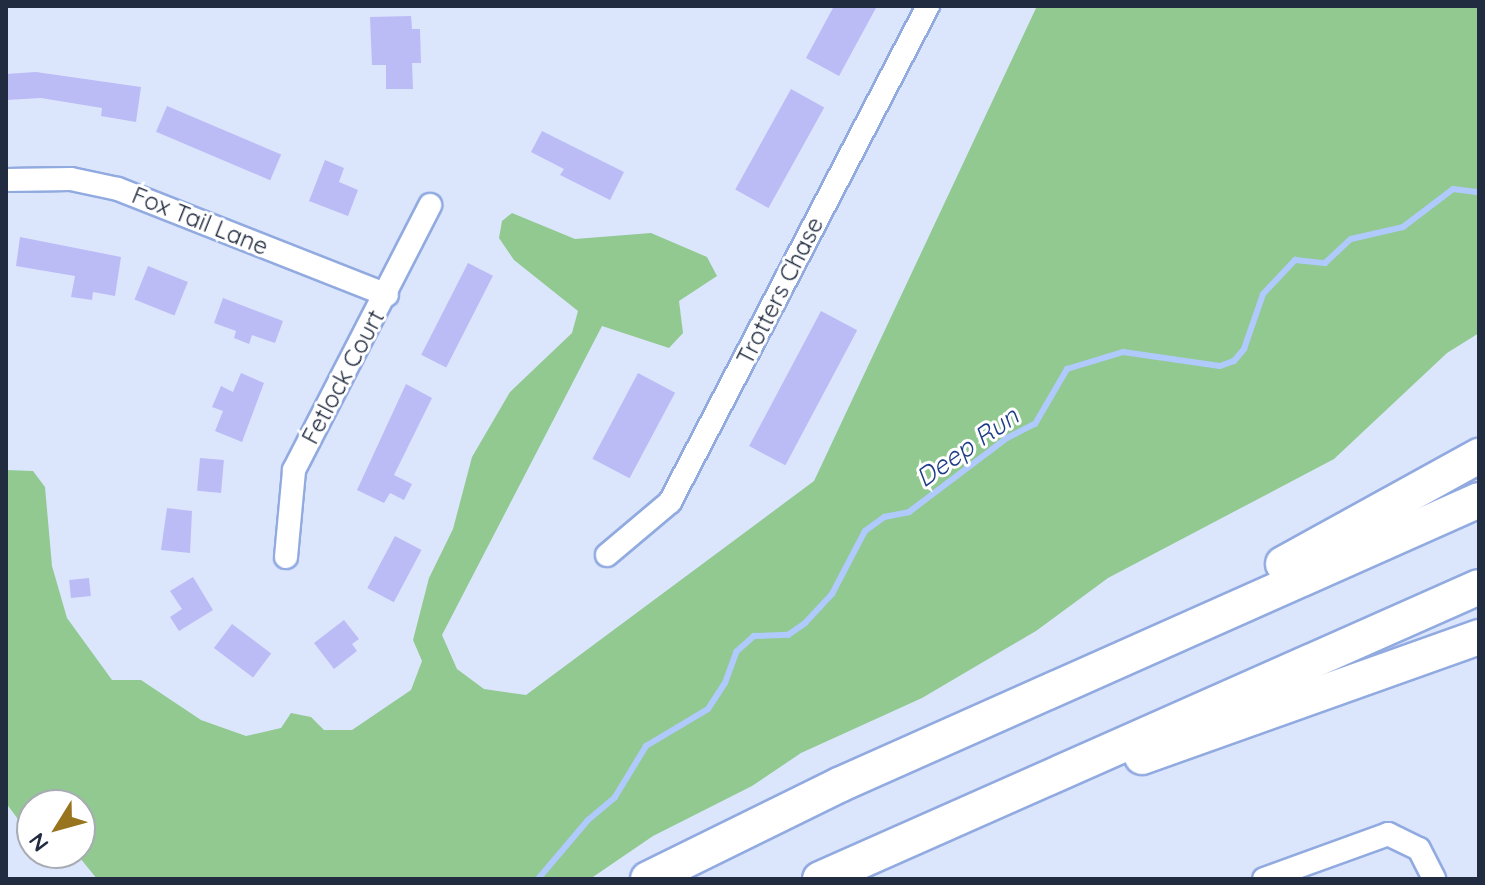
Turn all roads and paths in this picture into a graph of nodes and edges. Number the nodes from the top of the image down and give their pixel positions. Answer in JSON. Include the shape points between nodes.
{"nodes":[{"id":1,"x":928,"y":6,"type":"edge"},
{"id":2,"x":6,"y":180,"type":"edge"},
{"id":3,"x":430,"y":205,"type":"dead end"},
{"id":4,"x":387,"y":295,"type":"junction"},
{"id":5,"x":1479,"y":456,"type":"edge"},
{"id":6,"x":1479,"y":500,"type":"edge"},
{"id":7,"x":607,"y":555,"type":"dead end"},
{"id":8,"x":286,"y":557,"type":"dead end"},
{"id":9,"x":1479,"y":587,"type":"edge"},
{"id":10,"x":1479,"y":637,"type":"edge"},
{"id":11,"x":1022,"y":702,"type":"junction"},
{"id":12,"x":944,"y":822,"type":"junction"},
{"id":13,"x":1295,"y":873,"type":"edge"},
{"id":14,"x":648,"y":879,"type":"edge"},
{"id":15,"x":820,"y":879,"type":"edge"},
{"id":16,"x":1264,"y":879,"type":"edge"},
{"id":17,"x":1434,"y":879,"type":"edge"}],
"edges":[{"from":1,"to":7,"type":"street","name":"Trotters Chase","via":[[670,502]]},
{"from":2,"to":4,"type":"street","name":"Fox Tail Lane","via":[[71,179],[118,189]]},
{"from":3,"to":4,"type":"street","name":"Fetlock Court"},
{"from":4,"to":8,"type":"street","name":"Fetlock Court","via":[[294,470]]},
{"from":5,"to":11,"type":"highway"},
{"from":6,"to":11,"type":"highway"},
{"from":9,"to":12,"type":"highway"},
{"from":10,"to":12,"type":"highway"},
{"from":11,"to":14,"type":"highway","via":[[705,847]]},
{"from":12,"to":15,"type":"highway"},
{"from":13,"to":16,"type":"street"},
{"from":13,"to":17,"type":"street","via":[[1388,834],[1419,849]]}]}
